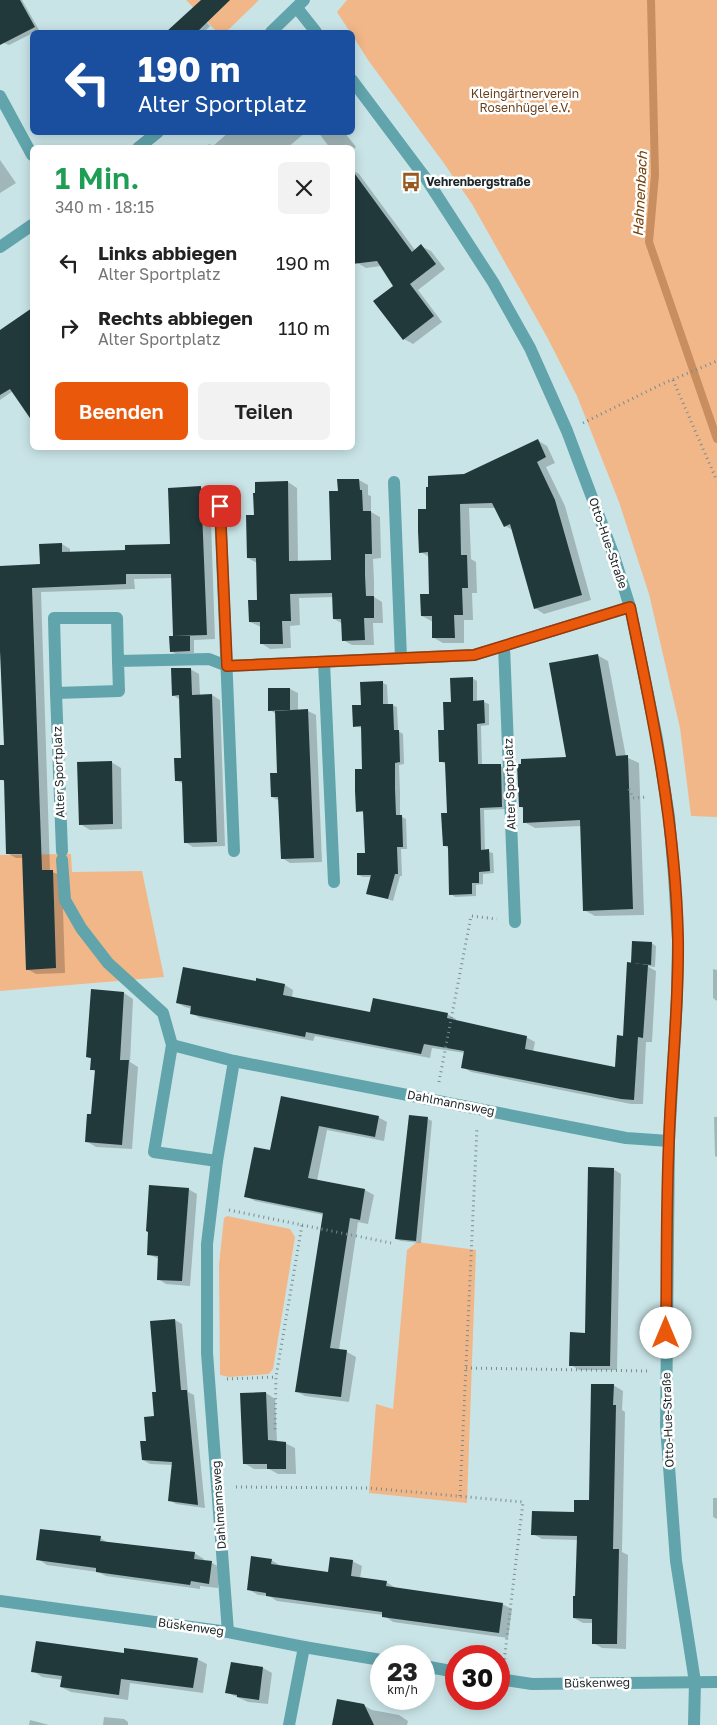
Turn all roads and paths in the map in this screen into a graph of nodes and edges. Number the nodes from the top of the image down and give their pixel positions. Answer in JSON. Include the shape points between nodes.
{"nodes":[{"id":1,"x":300,"y":4,"type":"edge"},
{"id":2,"x":273,"y":30,"type":"edge"},
{"id":3,"x":315,"y":30,"type":"edge"},
{"id":4,"x":355,"y":84,"type":"edge"},
{"id":5,"x":0,"y":96,"type":"edge"},
{"id":6,"x":154,"y":135,"type":"edge"},
{"id":7,"x":142,"y":145,"type":"edge"},
{"id":8,"x":30,"y":151,"type":"edge"},
{"id":9,"x":30,"y":226,"type":"edge"},
{"id":10,"x":0,"y":247,"type":"edge"},
{"id":11,"x":716,"y":362,"type":"edge"},
{"id":12,"x":673,"y":380,"type":"junction"},
{"id":13,"x":567,"y":431,"type":"junction"},
{"id":14,"x":717,"y":481,"type":"edge"},
{"id":15,"x":394,"y":482,"type":"dead end"},
{"id":16,"x":220,"y":506,"type":"dead end"},
{"id":17,"x":630,"y":607,"type":"junction"},
{"id":18,"x":504,"y":646,"type":"junction"},
{"id":19,"x":401,"y":658,"type":"junction"},
{"id":20,"x":118,"y":661,"type":"junction"},
{"id":21,"x":324,"y":662,"type":"junction"},
{"id":22,"x":227,"y":666,"type":"junction"},
{"id":23,"x":56,"y":693,"type":"junction"},
{"id":24,"x":234,"y":851,"type":"dead end"},
{"id":25,"x":334,"y":882,"type":"dead end"},
{"id":26,"x":515,"y":922,"type":"joint"},
{"id":27,"x":172,"y":1045,"type":"junction"},
{"id":28,"x":234,"y":1061,"type":"junction"},
{"id":29,"x":436,"y":1100,"type":"junction"},
{"id":30,"x":478,"y":1109,"type":"junction"},
{"id":31,"x":669,"y":1141,"type":"junction"},
{"id":32,"x":217,"y":1161,"type":"junction"},
{"id":33,"x":212,"y":1206,"type":"junction"},
{"id":34,"x":302,"y":1225,"type":"junction"},
{"id":35,"x":391,"y":1243,"type":"dead end"},
{"id":36,"x":466,"y":1368,"type":"junction"},
{"id":37,"x":666,"y":1372,"type":"junction"},
{"id":38,"x":276,"y":1377,"type":"junction"},
{"id":39,"x":209,"y":1379,"type":"junction"},
{"id":40,"x":275,"y":1433,"type":"dead end"},
{"id":41,"x":218,"y":1486,"type":"junction"},
{"id":42,"x":460,"y":1496,"type":"junction"},
{"id":43,"x":0,"y":1601,"type":"edge"},
{"id":44,"x":228,"y":1632,"type":"junction"},
{"id":45,"x":504,"y":1645,"type":"edge"},
{"id":46,"x":304,"y":1647,"type":"junction"},
{"id":47,"x":370,"y":1658,"type":"edge"},
{"id":48,"x":510,"y":1681,"type":"edge"},
{"id":49,"x":695,"y":1682,"type":"junction"},
{"id":50,"x":717,"y":1682,"type":"edge"},
{"id":51,"x":289,"y":1725,"type":"edge"},
{"id":52,"x":694,"y":1725,"type":"edge"}],
"edges":[{"from":1,"to":2,"type":"street"},
{"from":1,"to":3,"type":"street"},
{"from":4,"to":13,"type":"street","name":"Otto-Hue-Straße","via":[[427,180],[493,282],[530,348]]},
{"from":5,"to":8,"type":"street"},
{"from":6,"to":7,"type":"street"},
{"from":9,"to":10,"type":"street"},
{"from":11,"to":12,"type":"path"},
{"from":12,"to":13,"type":"path"},
{"from":12,"to":14,"type":"path"},
{"from":13,"to":17,"type":"street","name":"Otto-Hue-Straße"},
{"from":15,"to":19,"type":"street"},
{"from":16,"to":22,"type":"street"},
{"from":17,"to":18,"type":"street"},
{"from":17,"to":31,"type":"street","name":"Otto-Hue-Straße","via":[[657,739],[674,875],[677,998]]},
{"from":18,"to":19,"type":"street","via":[[474,655]]},
{"from":18,"to":26,"type":"street","name":"Alter Sportplatz"},
{"from":19,"to":21,"type":"street"},
{"from":20,"to":22,"type":"street","via":[[209,659]]},
{"from":20,"to":23,"type":"street","name":"Alter Sportplatz","via":[[119,692]]},
{"from":20,"to":23,"type":"street","name":"Alter Sportplatz","via":[[117,618],[54,618]]},
{"from":21,"to":22,"type":"street"},
{"from":21,"to":25,"type":"street"},
{"from":22,"to":24,"type":"street"},
{"from":23,"to":27,"type":"street","name":"Alter Sportplatz","via":[[65,900],[81,928],[108,963],[163,1013]]},
{"from":26,"to":29,"type":"path","via":[[471,916]]},
{"from":27,"to":28,"type":"street","name":"Dahlmannsweg"},
{"from":27,"to":32,"type":"street","via":[[154,1152]]},
{"from":28,"to":29,"type":"street","name":"Dahlmannsweg"},
{"from":28,"to":32,"type":"street","name":"Dahlmannsweg"},
{"from":29,"to":30,"type":"street","name":"Dahlmannsweg"},
{"from":30,"to":31,"type":"street","name":"Dahlmannsweg","via":[[626,1138]]},
{"from":30,"to":36,"type":"path"},
{"from":31,"to":37,"type":"street","name":"Otto-Hue-Straße"},
{"from":32,"to":33,"type":"street","name":"Dahlmannsweg"},
{"from":33,"to":34,"type":"path"},
{"from":33,"to":39,"type":"street","name":"Dahlmannsweg","via":[[207,1244]]},
{"from":34,"to":35,"type":"path"},
{"from":34,"to":38,"type":"path"},
{"from":36,"to":37,"type":"path"},
{"from":36,"to":42,"type":"path"},
{"from":37,"to":49,"type":"street","name":"Otto-Hue-Straße","via":[[666,1426],[676,1561]]},
{"from":38,"to":39,"type":"path"},
{"from":38,"to":40,"type":"path"},
{"from":39,"to":41,"type":"street","name":"Dahlmannsweg"},
{"from":41,"to":42,"type":"path","via":[[369,1488]]},
{"from":41,"to":44,"type":"street","name":"Dahlmannsweg"},
{"from":42,"to":45,"type":"path","via":[[523,1502]]},
{"from":43,"to":44,"type":"street","name":"Büskenweg"},
{"from":44,"to":46,"type":"street","name":"Büskenweg"},
{"from":46,"to":47,"type":"street","name":"Büskenweg"},
{"from":46,"to":51,"type":"street"},
{"from":48,"to":49,"type":"street","name":"Büskenweg","via":[[532,1684]]},
{"from":49,"to":50,"type":"street","name":"Büskenweg"},
{"from":49,"to":52,"type":"street","name":"Otto-Hue-Straße"}]}
